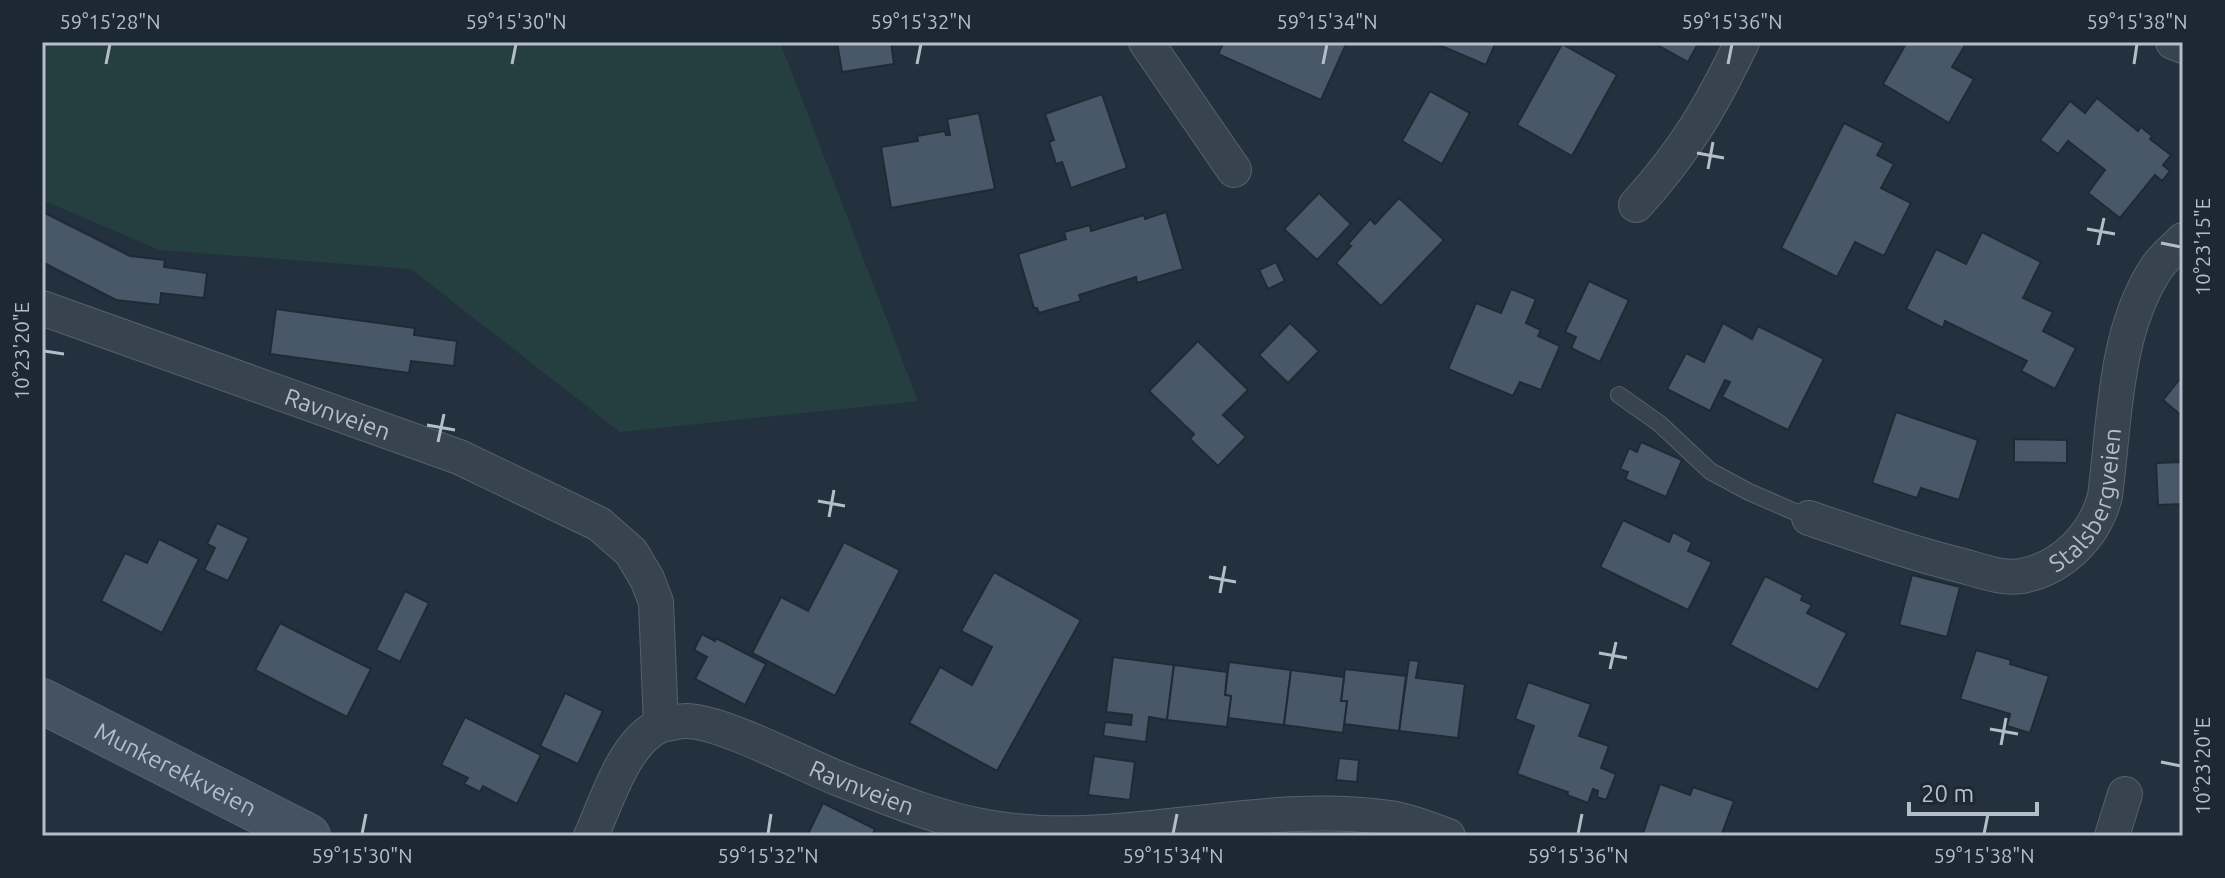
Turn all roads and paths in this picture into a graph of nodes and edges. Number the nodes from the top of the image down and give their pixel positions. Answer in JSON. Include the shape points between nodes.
{"nodes":[{"id":1,"x":1146,"y":42,"type":"edge"},
{"id":2,"x":1742,"y":42,"type":"edge"},
{"id":3,"x":2173,"y":42,"type":"edge"},
{"id":4,"x":2183,"y":46,"type":"edge"},
{"id":5,"x":1234,"y":170,"type":"dead end"},
{"id":6,"x":1636,"y":205,"type":"dead end"},
{"id":7,"x":2183,"y":240,"type":"edge"},
{"id":8,"x":42,"y":308,"type":"edge"},
{"id":9,"x":1619,"y":395,"type":"dead end"},
{"id":10,"x":1809,"y":518,"type":"joint"},
{"id":11,"x":42,"y":701,"type":"edge"},
{"id":12,"x":661,"y":725,"type":"junction"},
{"id":13,"x":2125,"y":794,"type":"dead end"},
{"id":14,"x":308,"y":836,"type":"edge"},
{"id":15,"x":591,"y":836,"type":"edge"},
{"id":16,"x":1448,"y":836,"type":"edge"},
{"id":17,"x":2112,"y":836,"type":"edge"}],
"edges":[{"from":1,"to":5,"type":"street"},
{"from":2,"to":6,"type":"street","via":[[1705,116]]},
{"from":3,"to":4,"type":"street"},
{"from":7,"to":10,"type":"street","name":"Stalsbergveien","via":[[2159,264],[2140,297],[2123,354],[2103,506],[2073,551],[2021,576],[1997,575]]},
{"from":8,"to":12,"type":"street","name":"Ravnveien","via":[[459,457],[599,524],[631,552],[656,602]]},
{"from":9,"to":10,"type":"lane","via":[[1660,424],[1710,471]]},
{"from":11,"to":14,"type":"main road","name":"Munkerekkveien"},
{"from":12,"to":15,"type":"street","via":[[632,747]]},
{"from":12,"to":16,"type":"street","name":"Ravnveien","via":[[686,721],[723,730],[945,819],[1028,834],[1346,815],[1391,818]]},
{"from":13,"to":17,"type":"street"}]}
